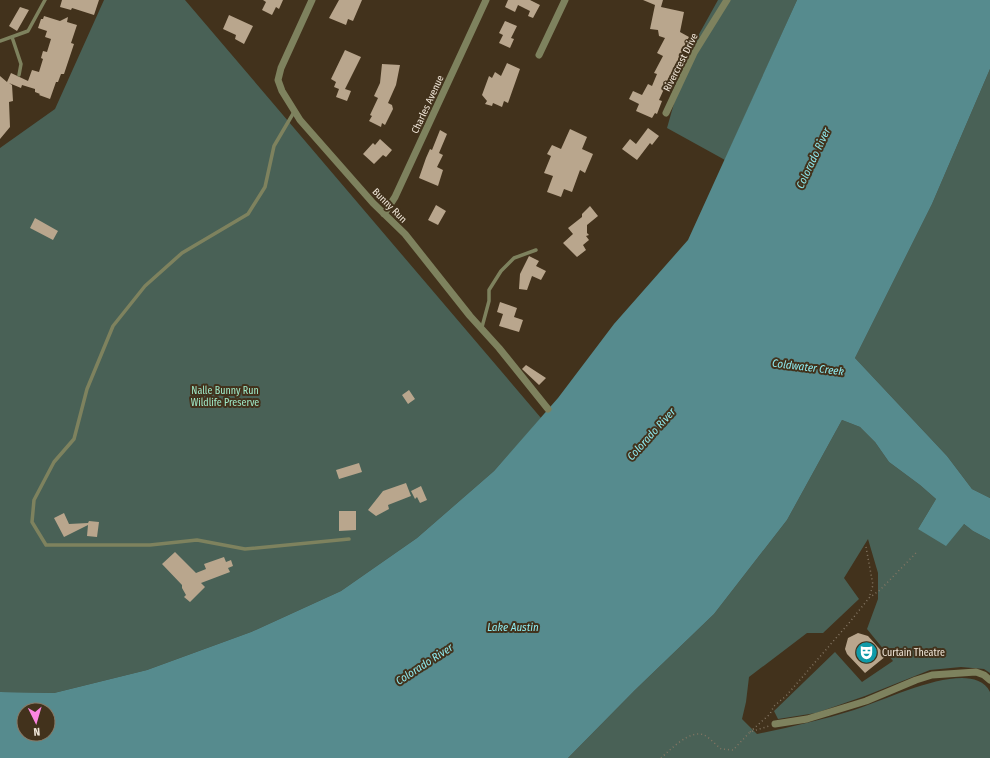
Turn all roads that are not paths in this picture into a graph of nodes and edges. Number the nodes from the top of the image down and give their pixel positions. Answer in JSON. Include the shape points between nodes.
{"nodes":[{"id":1,"x":44,"y":0,"type":"edge"},
{"id":2,"x":312,"y":0,"type":"edge"},
{"id":3,"x":486,"y":0,"type":"edge"},
{"id":4,"x":566,"y":0,"type":"edge"},
{"id":5,"x":727,"y":0,"type":"edge"},
{"id":6,"x":12,"y":37,"type":"junction"},
{"id":7,"x":0,"y":41,"type":"edge"},
{"id":8,"x":539,"y":55,"type":"dead end"},
{"id":9,"x":19,"y":75,"type":"dead end"},
{"id":10,"x":295,"y":111,"type":"junction"},
{"id":11,"x":666,"y":113,"type":"dead end"},
{"id":12,"x":384,"y":214,"type":"junction"},
{"id":13,"x":536,"y":250,"type":"dead end"},
{"id":14,"x":482,"y":327,"type":"junction"},
{"id":15,"x":548,"y":410,"type":"dead end"},
{"id":16,"x":349,"y":540,"type":"dead end"},
{"id":17,"x":990,"y":680,"type":"edge"},
{"id":18,"x":775,"y":724,"type":"road end"}],
"edges":[{"from":1,"to":6,"type":"lane","via":[[28,31]]},
{"from":2,"to":10,"type":"street","name":"Bunny Run","via":[[278,80]]},
{"from":3,"to":12,"type":"street","name":"Charles Avenue","via":[[395,198]]},
{"from":4,"to":8,"type":"street"},
{"from":5,"to":11,"type":"street","name":"Rivercrest Drive","via":[[694,53]]},
{"from":6,"to":7,"type":"lane"},
{"from":6,"to":9,"type":"lane","via":[[20,64]]},
{"from":10,"to":12,"type":"street","name":"Bunny Run"},
{"from":10,"to":16,"type":"lane","via":[[274,146],[265,187],[248,214],[182,253],[145,286],[113,326],[87,389],[74,439],[54,462],[34,500],[32,522],[46,545],[150,545],[197,540],[245,548]]},
{"from":12,"to":14,"type":"street","name":"Bunny Run","via":[[406,234],[470,316]]},
{"from":13,"to":14,"type":"lane","via":[[514,258],[501,271],[489,290],[489,301]]},
{"from":14,"to":15,"type":"street","name":"Bunny Run"},
{"from":17,"to":18,"type":"street","via":[[976,672],[932,675],[866,701],[807,719]]}]}
